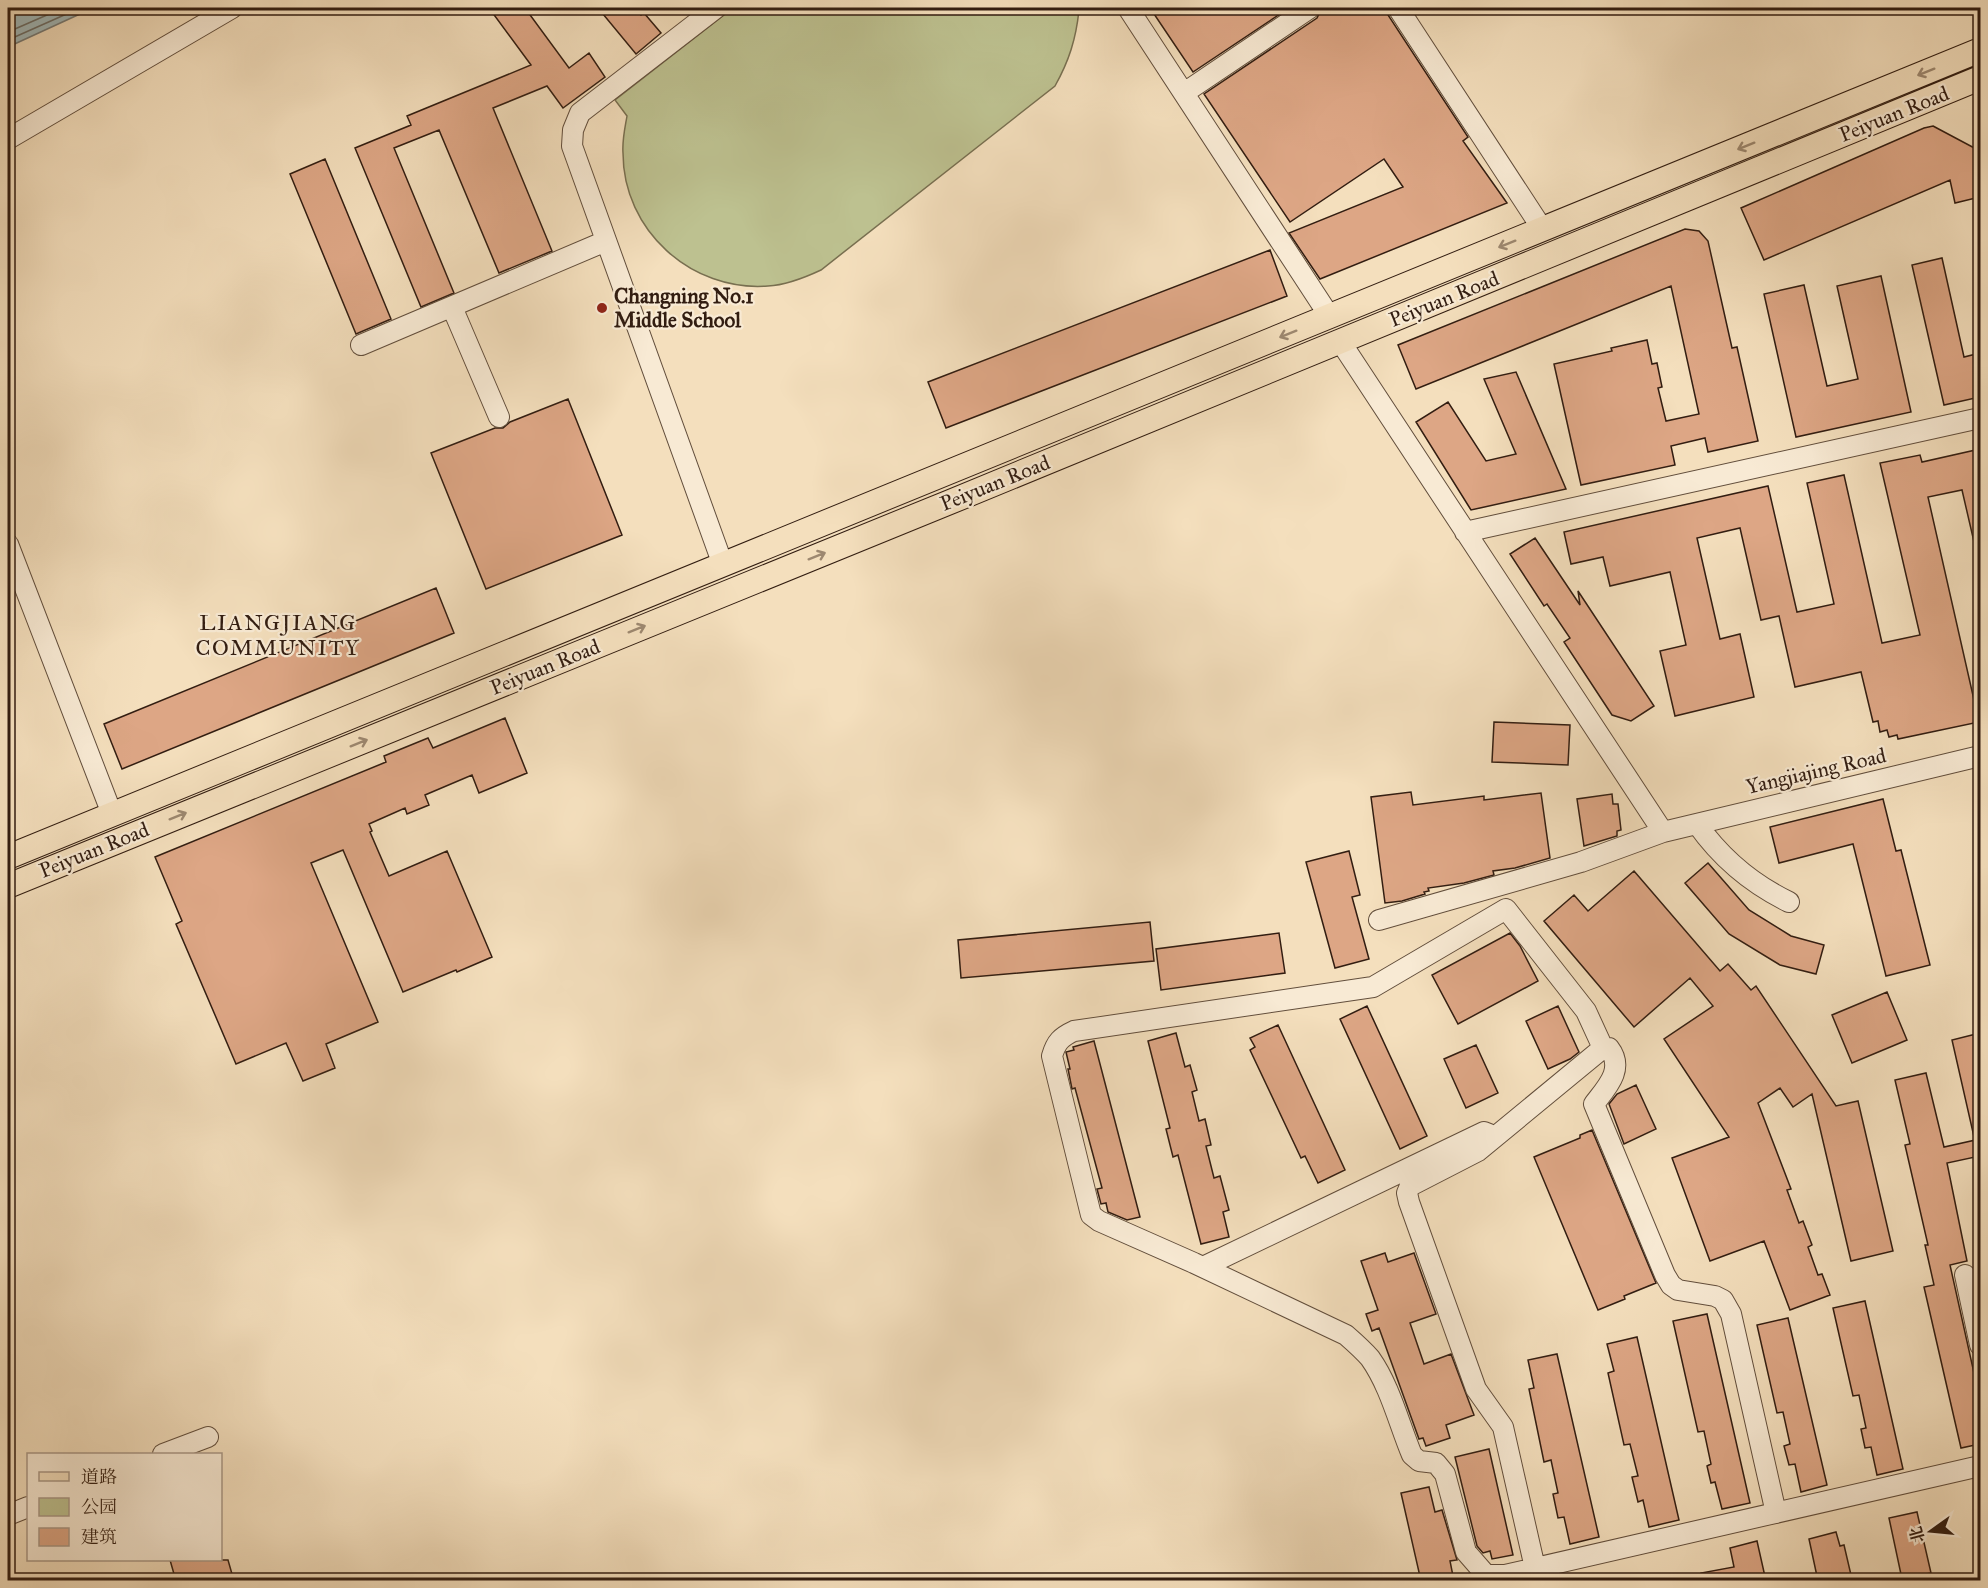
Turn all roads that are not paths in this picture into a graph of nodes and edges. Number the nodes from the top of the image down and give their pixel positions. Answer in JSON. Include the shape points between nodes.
{"nodes":[{"id":1,"x":232,"y":8,"type":"edge"},
{"id":2,"x":716,"y":8,"type":"edge"},
{"id":3,"x":1128,"y":8,"type":"edge"},
{"id":4,"x":1310,"y":8,"type":"edge"},
{"id":5,"x":1398,"y":8,"type":"edge"},
{"id":6,"x":1980,"y":50,"type":"edge"},
{"id":7,"x":1980,"y":78,"type":"edge"},
{"id":8,"x":1184,"y":93,"type":"junction"},
{"id":9,"x":8,"y":139,"type":"edge"},
{"id":10,"x":1543,"y":230,"type":"junction"},
{"id":11,"x":606,"y":241,"type":"junction"},
{"id":12,"x":452,"y":307,"type":"junction"},
{"id":13,"x":1330,"y":317,"type":"junction"},
{"id":14,"x":1340,"y":341,"type":"junction"},
{"id":15,"x":361,"y":345,"type":"dead end"},
{"id":16,"x":499,"y":417,"type":"dead end"},
{"id":17,"x":1980,"y":418,"type":"edge"},
{"id":18,"x":1466,"y":532,"type":"junction"},
{"id":19,"x":8,"y":544,"type":"edge"},
{"id":20,"x":723,"y":565,"type":"junction"},
{"id":21,"x":1980,"y":756,"type":"edge"},
{"id":22,"x":112,"y":814,"type":"junction"},
{"id":23,"x":1698,"y":824,"type":"junction"},
{"id":24,"x":1663,"y":832,"type":"junction"},
{"id":25,"x":8,"y":857,"type":"edge"},
{"id":26,"x":8,"y":886,"type":"edge"},
{"id":27,"x":1789,"y":902,"type":"dead end"},
{"id":28,"x":1379,"y":920,"type":"dead end"},
{"id":29,"x":1603,"y":1048,"type":"junction"},
{"id":30,"x":1491,"y":1140,"type":"junction"},
{"id":31,"x":1203,"y":1267,"type":"junction"},
{"id":32,"x":1965,"y":1275,"type":"dead end"},
{"id":33,"x":1980,"y":1345,"type":"edge"},
{"id":34,"x":208,"y":1437,"type":"dead end"},
{"id":35,"x":168,"y":1453,"type":"edge"},
{"id":36,"x":1980,"y":1466,"type":"edge"},
{"id":37,"x":27,"y":1507,"type":"edge"},
{"id":38,"x":1776,"y":1513,"type":"junction"},
{"id":39,"x":8,"y":1515,"type":"edge"},
{"id":40,"x":1535,"y":1568,"type":"junction"},
{"id":41,"x":1503,"y":1578,"type":"edge"}],
"edges":[{"from":1,"to":9,"type":"street"},
{"from":2,"to":11,"type":"street","via":[[580,113],[572,146]]},
{"from":3,"to":8,"type":"street"},
{"from":4,"to":8,"type":"street"},
{"from":5,"to":10,"type":"street"},
{"from":6,"to":10,"type":"main road","name":"Peiyuan Road","one_way":true},
{"from":7,"to":14,"type":"main road","name":"Peiyuan Road"},
{"from":8,"to":13,"type":"street"},
{"from":10,"to":13,"type":"main road","name":"Peiyuan Road","one_way":true},
{"from":11,"to":12,"type":"street"},
{"from":11,"to":20,"type":"street"},
{"from":12,"to":15,"type":"street"},
{"from":12,"to":16,"type":"street"},
{"from":13,"to":20,"type":"main road","name":"Peiyuan Road","one_way":true},
{"from":14,"to":18,"type":"street"},
{"from":26,"to":14,"type":"main road","name":"Peiyuan Road","one_way":true},
{"from":17,"to":18,"type":"street"},
{"from":18,"to":24,"type":"street"},
{"from":19,"to":22,"type":"street"},
{"from":20,"to":22,"type":"main road","name":"Peiyuan Road"},
{"from":21,"to":23,"type":"street","name":"Yangjiajing Road"},
{"from":22,"to":25,"type":"main road","name":"Peiyuan Road"},
{"from":23,"to":24,"type":"street","name":"Yangjiajing Road"},
{"from":23,"to":27,"type":"street","via":[[1728,860],[1763,889]]},
{"from":24,"to":28,"type":"street","name":"Yangjiajing Road","via":[[1581,862]]},
{"from":29,"to":30,"type":"street"},
{"from":29,"to":31,"type":"street","via":[[1586,1011],[1506,909],[1373,987],[1074,1031],[1061,1038],[1052,1056],[1091,1215]]},
{"from":29,"to":38,"type":"street","via":[[1614,1054],[1616,1070],[1594,1104],[1671,1285],[1678,1290],[1715,1296],[1723,1300],[1731,1314]]},
{"from":30,"to":31,"type":"street","via":[[1484,1132]]},
{"from":30,"to":40,"type":"street","via":[[1478,1151],[1410,1186],[1407,1193],[1476,1389],[1503,1427]]},
{"from":31,"to":41,"type":"street","via":[[1346,1335],[1370,1358],[1382,1378],[1412,1455],[1419,1461],[1436,1463],[1445,1474],[1466,1552],[1486,1575]]},
{"from":32,"to":33,"type":"street"},
{"from":34,"to":35,"type":"street"},
{"from":36,"to":38,"type":"street"},
{"from":37,"to":39,"type":"street"},
{"from":38,"to":40,"type":"street"},
{"from":40,"to":41,"type":"street"}]}
